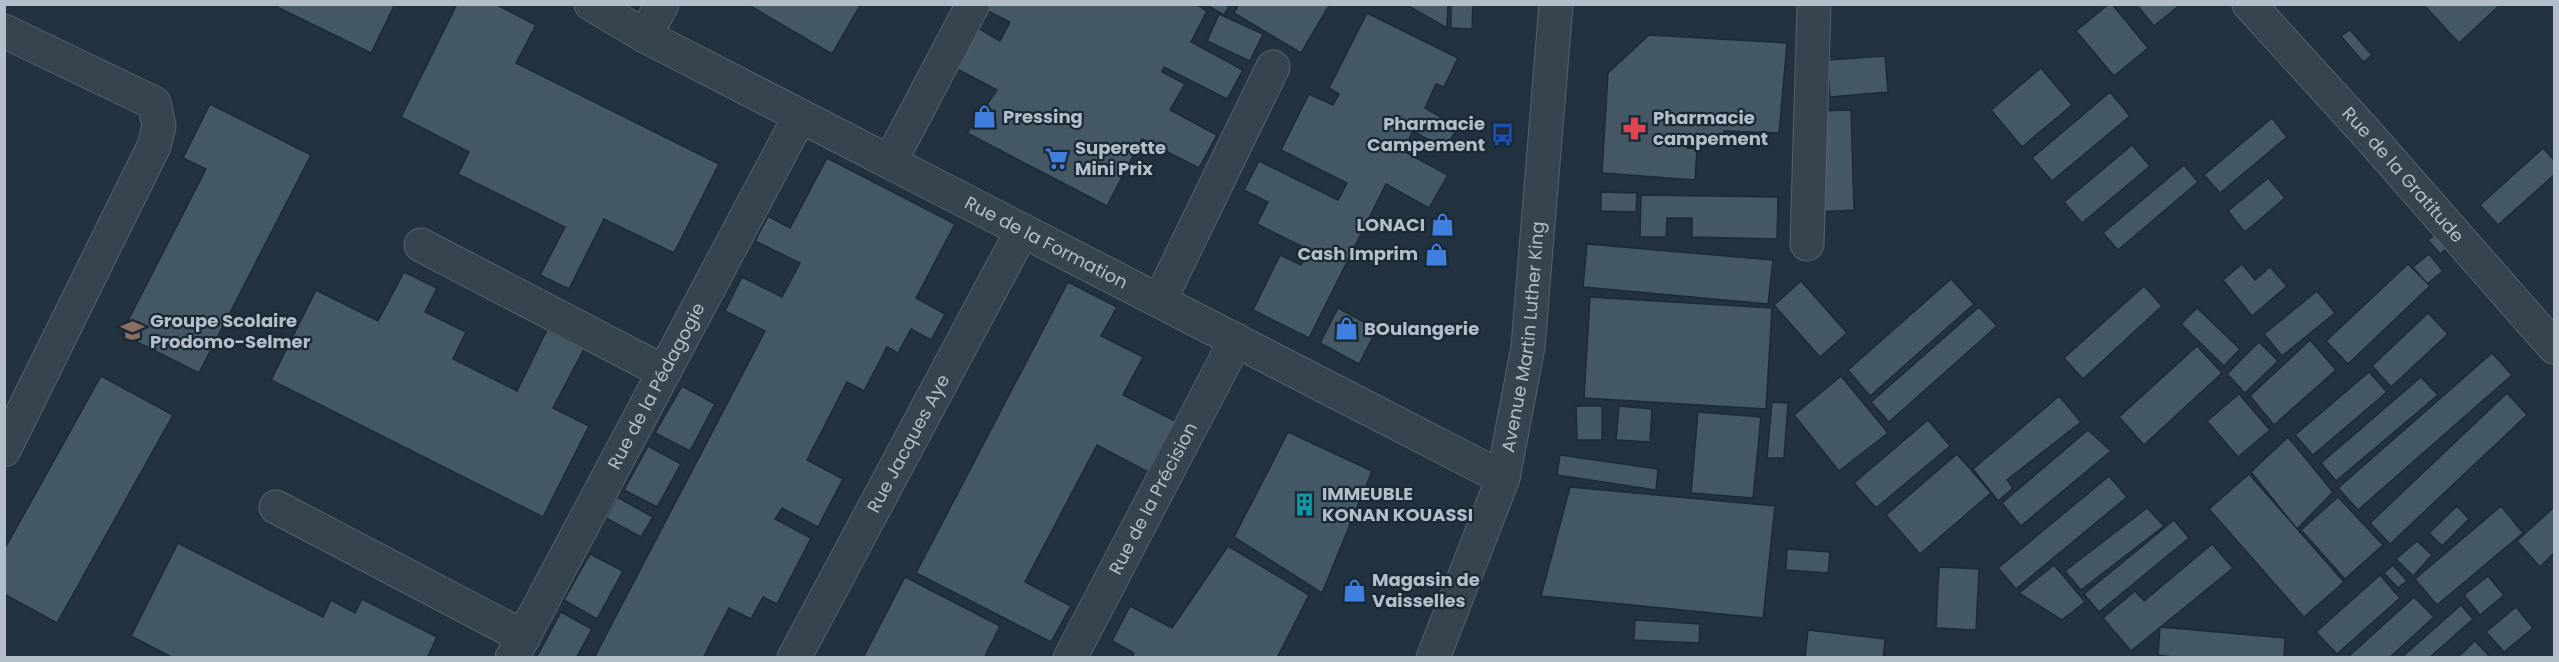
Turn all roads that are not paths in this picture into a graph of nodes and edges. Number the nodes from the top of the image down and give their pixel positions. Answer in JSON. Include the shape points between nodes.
{"nodes":[{"id":1,"x":591,"y":4,"type":"edge"},
{"id":2,"x":662,"y":4,"type":"edge"},
{"id":3,"x":973,"y":4,"type":"edge"},
{"id":4,"x":1556,"y":4,"type":"edge"},
{"id":5,"x":1814,"y":4,"type":"edge"},
{"id":6,"x":2249,"y":4,"type":"edge"},
{"id":7,"x":4,"y":31,"type":"edge"},
{"id":8,"x":645,"y":36,"type":"junction"},
{"id":9,"x":1273,"y":67,"type":"dead end"},
{"id":10,"x":800,"y":116,"type":"junction"},
{"id":11,"x":890,"y":162,"type":"junction"},
{"id":12,"x":1022,"y":231,"type":"junction"},
{"id":13,"x":1807,"y":244,"type":"dead end"},
{"id":14,"x":422,"y":245,"type":"dead end"},
{"id":15,"x":1160,"y":300,"type":"junction"},
{"id":16,"x":1236,"y":340,"type":"junction"},
{"id":17,"x":2554,"y":347,"type":"edge"},
{"id":18,"x":664,"y":372,"type":"junction"},
{"id":19,"x":4,"y":450,"type":"edge"},
{"id":20,"x":1503,"y":478,"type":"junction"},
{"id":21,"x":276,"y":507,"type":"dead end"},
{"id":22,"x":518,"y":647,"type":"edge"},
{"id":23,"x":794,"y":657,"type":"edge"},
{"id":24,"x":1070,"y":657,"type":"edge"},
{"id":25,"x":1433,"y":657,"type":"edge"}],
"edges":[{"from":1,"to":8,"type":"street","name":"Rue de la Formation"},
{"from":2,"to":8,"type":"street"},
{"from":3,"to":11,"type":"street"},
{"from":4,"to":20,"type":"street","name":"Avenue Martin Luther King","via":[[1528,347]]},
{"from":5,"to":13,"type":"street"},
{"from":6,"to":17,"type":"street","name":"Rue de la Gratitude"},
{"from":7,"to":19,"type":"street","via":[[154,103],[159,126],[154,146]]},
{"from":8,"to":10,"type":"street","name":"Rue de la Formation"},
{"from":9,"to":15,"type":"street"},
{"from":10,"to":11,"type":"street","name":"Rue de la Formation"},
{"from":10,"to":18,"type":"street","name":"Rue de la Pédagogie"},
{"from":11,"to":12,"type":"street","name":"Rue de la Formation"},
{"from":12,"to":15,"type":"street","name":"Rue de la Formation"},
{"from":12,"to":23,"type":"street","name":"Rue Jacques Aye"},
{"from":14,"to":18,"type":"street"},
{"from":15,"to":16,"type":"street","name":"Rue de la Formation"},
{"from":16,"to":20,"type":"street","name":"Rue de la Formation"},
{"from":16,"to":24,"type":"street","name":"Rue de la Précision"},
{"from":18,"to":22,"type":"street","name":"Rue de la Pédagogie"},
{"from":20,"to":25,"type":"street","name":"Avenue Martin Luther King"},
{"from":21,"to":22,"type":"street"}]}
